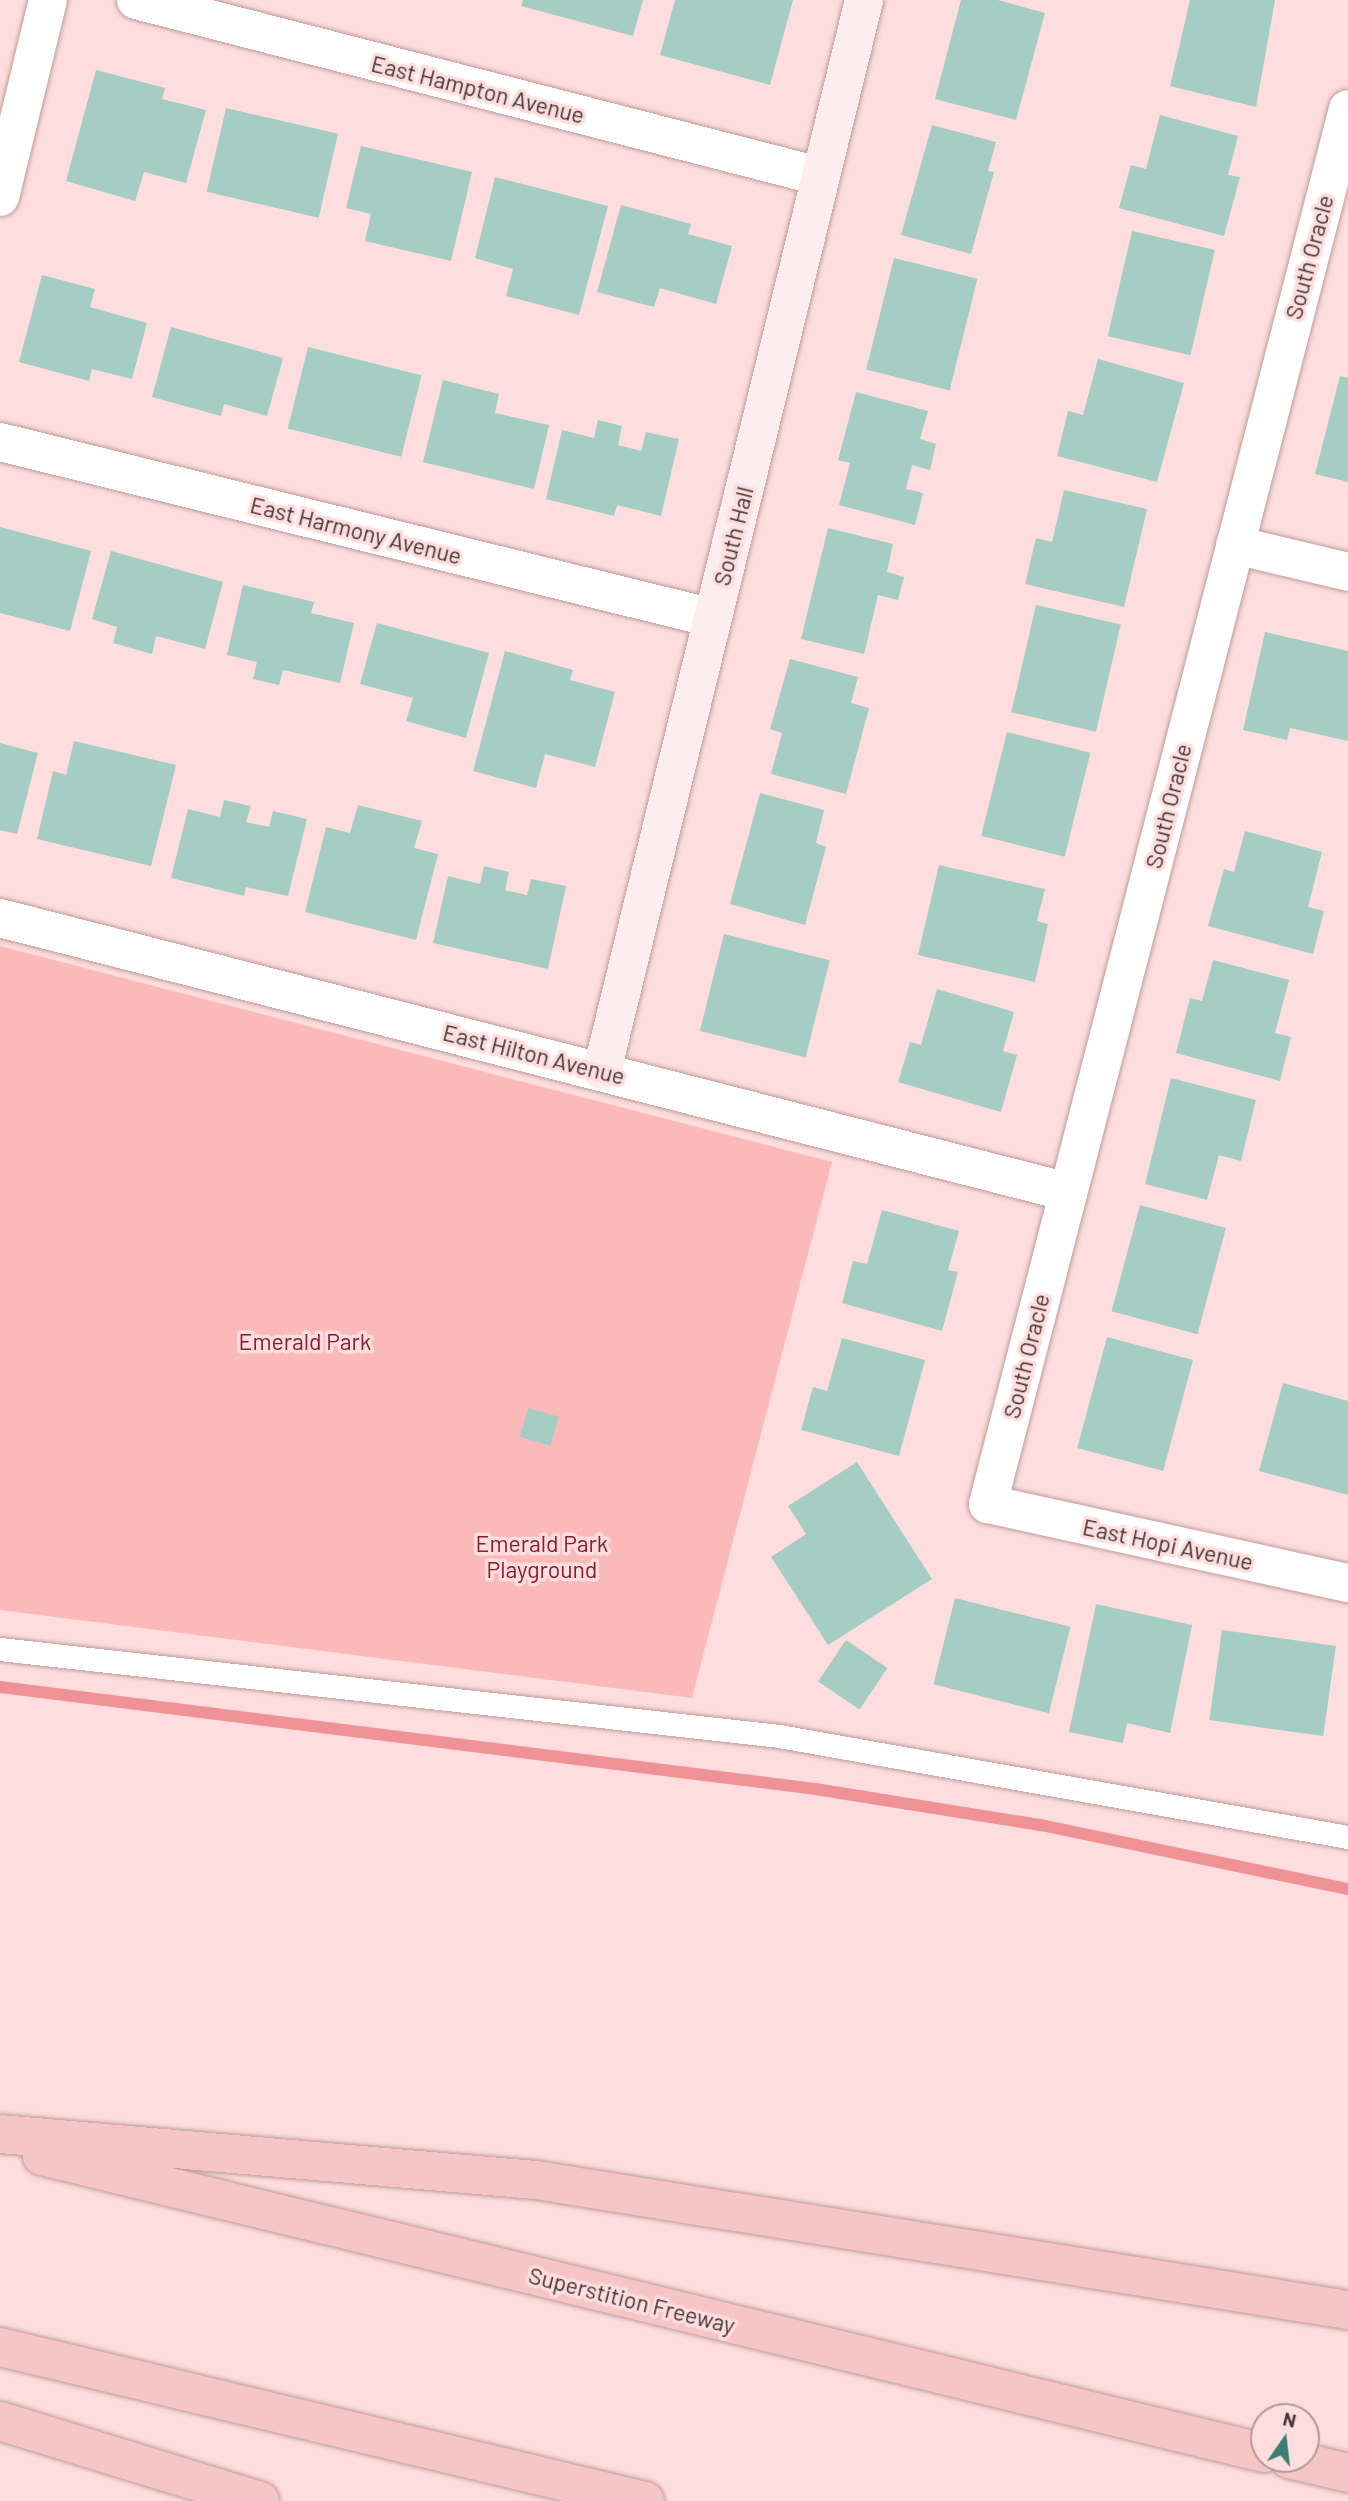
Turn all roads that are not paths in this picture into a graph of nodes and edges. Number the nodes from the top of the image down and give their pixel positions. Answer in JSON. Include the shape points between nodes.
{"nodes":[{"id":1,"x":48,"y":0,"type":"edge"},
{"id":2,"x":136,"y":0,"type":"edge"},
{"id":3,"x":864,"y":0,"type":"edge"},
{"id":4,"x":1348,"y":109,"type":"edge"},
{"id":5,"x":819,"y":176,"type":"junction"},
{"id":6,"x":0,"y":197,"type":"edge"},
{"id":7,"x":0,"y":442,"type":"edge"},
{"id":8,"x":1235,"y":545,"type":"junction"},
{"id":9,"x":1348,"y":572,"type":"edge"},
{"id":10,"x":713,"y":618,"type":"junction"},
{"id":11,"x":0,"y":918,"type":"edge"},
{"id":12,"x":602,"y":1071,"type":"junction"},
{"id":13,"x":1068,"y":1192,"type":"junction"},
{"id":14,"x":988,"y":1504,"type":"joint"},
{"id":15,"x":1348,"y":1583,"type":"edge"},
{"id":16,"x":0,"y":1649,"type":"edge"},
{"id":17,"x":1348,"y":1837,"type":"edge"},
{"id":18,"x":0,"y":2134,"type":"edge"},
{"id":19,"x":0,"y":2146,"type":"edge"},
{"id":20,"x":1348,"y":2310,"type":"edge"},
{"id":21,"x":0,"y":2347,"type":"edge"},
{"id":22,"x":0,"y":2421,"type":"edge"},
{"id":23,"x":1250,"y":2450,"type":"edge"},
{"id":24,"x":1320,"y":2466,"type":"edge"},
{"id":25,"x":1348,"y":2473,"type":"edge"},
{"id":26,"x":260,"y":2501,"type":"edge"},
{"id":27,"x":645,"y":2501,"type":"edge"}],
"edges":[{"from":1,"to":6,"type":"street"},
{"from":2,"to":5,"type":"street","name":"East Hampton Avenue"},
{"from":3,"to":5,"type":"street","name":"South Hall"},
{"from":4,"to":8,"type":"street","name":"South Oracle"},
{"from":5,"to":10,"type":"street","name":"South Hall"},
{"from":7,"to":10,"type":"street","name":"East Harmony Avenue"},
{"from":8,"to":9,"type":"street"},
{"from":8,"to":13,"type":"street","name":"South Oracle"},
{"from":10,"to":12,"type":"street","name":"South Hall"},
{"from":11,"to":12,"type":"street","name":"East Hilton Avenue"},
{"from":12,"to":13,"type":"street","name":"East Hilton Avenue"},
{"from":13,"to":14,"type":"street","name":"South Oracle"},
{"from":14,"to":15,"type":"street","name":"East Hopi Avenue"},
{"from":16,"to":17,"type":"lane","via":[[779,1736]]},
{"from":18,"to":20,"type":"highway","via":[[536,2180]]},
{"from":19,"to":23,"type":"highway","name":"Superstition Freeway"},
{"from":21,"to":27,"type":"highway"},
{"from":22,"to":26,"type":"highway"},
{"from":24,"to":25,"type":"highway"}]}
